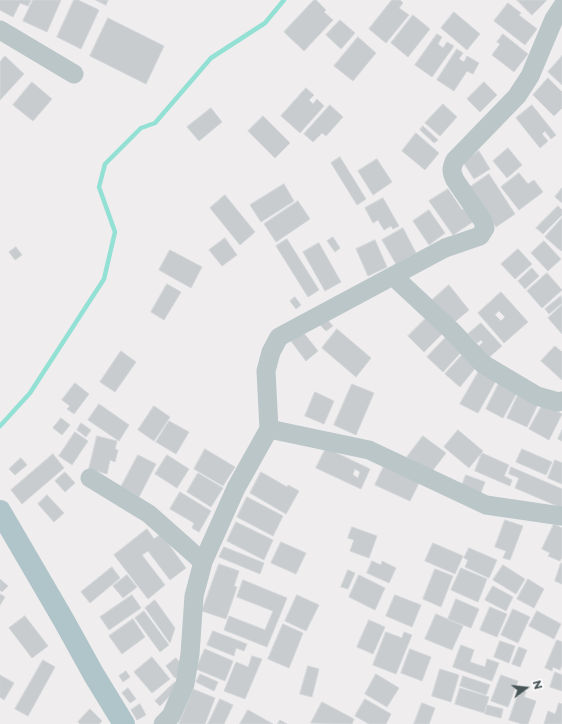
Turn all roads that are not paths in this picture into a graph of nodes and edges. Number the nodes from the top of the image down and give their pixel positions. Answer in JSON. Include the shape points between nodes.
{"nodes":[{"id":1,"x":562,"y":7,"type":"edge"},
{"id":2,"x":0,"y":30,"type":"edge"},
{"id":3,"x":74,"y":74,"type":"dead end"},
{"id":4,"x":393,"y":276,"type":"junction"},
{"id":5,"x":562,"y":401,"type":"edge"},
{"id":6,"x":269,"y":429,"type":"junction"},
{"id":7,"x":90,"y":478,"type":"dead end"},
{"id":8,"x":0,"y":511,"type":"edge"},
{"id":9,"x":562,"y":516,"type":"edge"},
{"id":10,"x":203,"y":562,"type":"junction"},
{"id":11,"x":124,"y":724,"type":"edge"},
{"id":12,"x":163,"y":724,"type":"edge"}],
"edges":[{"from":1,"to":4,"type":"street","via":[[554,19],[530,76],[516,96],[452,166],[455,180],[483,220],[485,228],[480,236],[445,248]]},
{"from":2,"to":3,"type":"street"},
{"from":4,"to":5,"type":"street","via":[[483,364],[537,396]]},
{"from":4,"to":6,"type":"street","via":[[279,338],[271,352],[266,371]]},
{"from":6,"to":9,"type":"street","via":[[369,450],[486,505]]},
{"from":6,"to":10,"type":"street","via":[[236,488]]},
{"from":7,"to":10,"type":"street","via":[[149,514]]},
{"from":8,"to":11,"type":"main road"},
{"from":10,"to":12,"type":"street","via":[[194,596],[185,684],[171,716]]}]}
